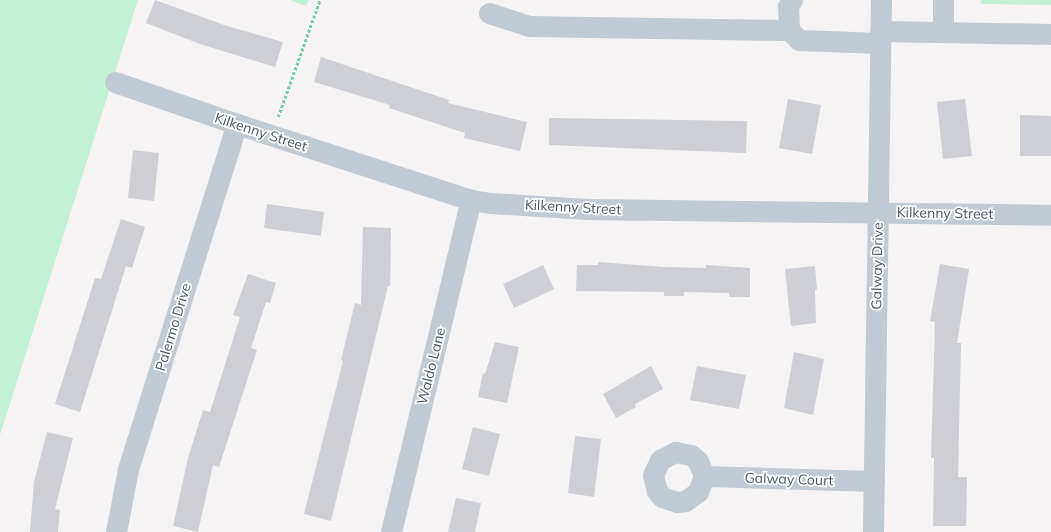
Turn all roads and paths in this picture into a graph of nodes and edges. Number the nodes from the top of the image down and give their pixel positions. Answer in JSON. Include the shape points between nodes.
{"nodes":[{"id":1,"x":320,"y":0,"type":"edge"},
{"id":2,"x":792,"y":0,"type":"edge"},
{"id":3,"x":881,"y":0,"type":"edge"},
{"id":4,"x":943,"y":0,"type":"edge"},
{"id":5,"x":489,"y":13,"type":"dead end"},
{"id":6,"x":789,"y":30,"type":"junction"},
{"id":7,"x":943,"y":32,"type":"junction"},
{"id":8,"x":1051,"y":34,"type":"edge"},
{"id":9,"x":880,"y":37,"type":"junction"},
{"id":10,"x":115,"y":82,"type":"dead end"},
{"id":11,"x":236,"y":124,"type":"junction"},
{"id":12,"x":276,"y":124,"type":"dead end"},
{"id":13,"x":471,"y":200,"type":"junction"},
{"id":14,"x":878,"y":212,"type":"junction"},
{"id":15,"x":1051,"y":215,"type":"edge"},
{"id":16,"x":704,"y":476,"type":"dead end"},
{"id":17,"x":874,"y":481,"type":"junction"},
{"id":18,"x":116,"y":532,"type":"edge"},
{"id":19,"x":391,"y":532,"type":"edge"},
{"id":20,"x":873,"y":532,"type":"edge"}],
"edges":[{"from":1,"to":12,"type":"path"},
{"from":2,"to":6,"type":"street","via":[[788,6]]},
{"from":3,"to":9,"type":"street","name":"Galway Drive"},
{"from":4,"to":7,"type":"street"},
{"from":5,"to":6,"type":"street","via":[[529,26]]},
{"from":6,"to":9,"type":"street","via":[[799,40]]},
{"from":7,"to":8,"type":"street"},
{"from":7,"to":9,"type":"street"},
{"from":9,"to":14,"type":"street","name":"Galway Drive"},
{"from":10,"to":11,"type":"street","name":"Kilkenny Street"},
{"from":11,"to":13,"type":"street","name":"Kilkenny Street"},
{"from":11,"to":18,"type":"street","name":"Palermo Drive","via":[[128,469]]},
{"from":13,"to":14,"type":"street","name":"Kilkenny Street","via":[[587,209]]},
{"from":13,"to":19,"type":"street","name":"Waldo Lane"},
{"from":14,"to":15,"type":"street","name":"Kilkenny Street"},
{"from":14,"to":17,"type":"street","name":"Galway Drive"},
{"from":16,"to":17,"type":"street","name":"Galway Court"},
{"from":17,"to":20,"type":"street","name":"Galway Drive"}]}
